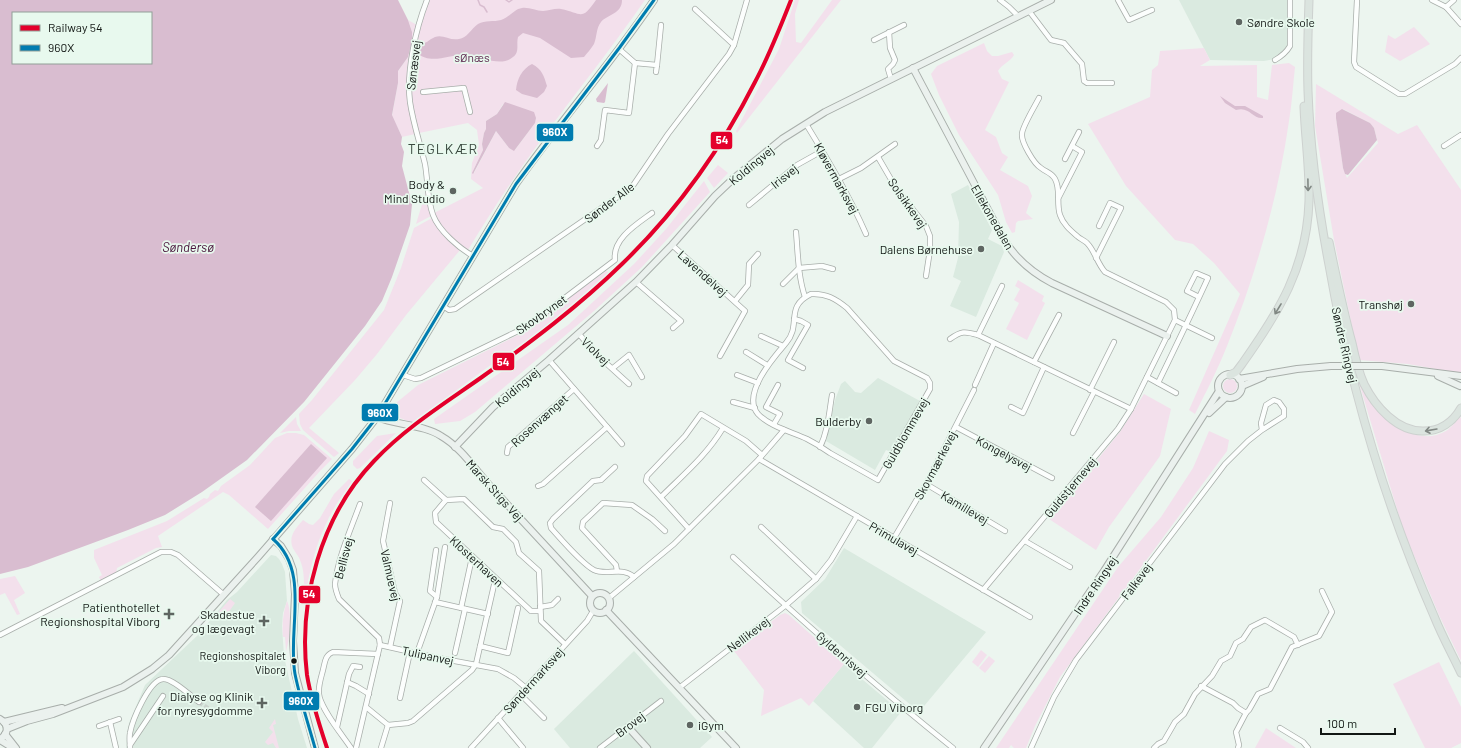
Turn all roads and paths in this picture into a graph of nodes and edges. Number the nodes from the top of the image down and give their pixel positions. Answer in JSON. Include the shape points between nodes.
{"nodes":[{"id":1,"x":427,"y":0,"type":"edge"},
{"id":2,"x":654,"y":0,"type":"edge"},
{"id":3,"x":747,"y":0,"type":"edge"},
{"id":4,"x":1000,"y":0,"type":"edge"},
{"id":5,"x":1050,"y":0,"type":"edge"},
{"id":6,"x":1118,"y":0,"type":"edge"},
{"id":7,"x":1290,"y":0,"type":"edge"},
{"id":8,"x":1309,"y":0,"type":"edge"},
{"id":9,"x":1357,"y":0,"type":"edge"},
{"id":10,"x":1432,"y":0,"type":"edge"},
{"id":11,"x":1454,"y":0,"type":"edge"},
{"id":12,"x":1446,"y":8,"type":"junction"},
{"id":13,"x":695,"y":9,"type":"dead end"},
{"id":14,"x":1152,"y":10,"type":"dead end"},
{"id":15,"x":1029,"y":11,"type":"junction"},
{"id":16,"x":1018,"y":16,"type":"junction"},
{"id":17,"x":1308,"y":20,"type":"junction"},
{"id":18,"x":1461,"y":24,"type":"edge"},
{"id":19,"x":904,"y":25,"type":"dead end"},
{"id":20,"x":661,"y":26,"type":"dead end"},
{"id":21,"x":889,"y":32,"type":"junction"},
{"id":22,"x":874,"y":40,"type":"dead end"},
{"id":23,"x":734,"y":45,"type":"junction"},
{"id":24,"x":619,"y":49,"type":"junction"},
{"id":25,"x":1461,"y":58,"type":"edge"},
{"id":26,"x":1275,"y":60,"type":"dead end"},
{"id":27,"x":635,"y":63,"type":"junction"},
{"id":28,"x":657,"y":65,"type":"junction"},
{"id":29,"x":913,"y":68,"type":"junction"},
{"id":30,"x":656,"y":72,"type":"dead end"},
{"id":31,"x":891,"y":79,"type":"junction"},
{"id":32,"x":1112,"y":83,"type":"dead end"},
{"id":33,"x":423,"y":92,"type":"dead end"},
{"id":34,"x":1039,"y":98,"type":"dead end"},
{"id":35,"x":470,"y":112,"type":"dead end"},
{"id":36,"x":806,"y":124,"type":"junction"},
{"id":37,"x":1079,"y":132,"type":"dead end"},
{"id":38,"x":1461,"y":135,"type":"edge"},
{"id":39,"x":1311,"y":141,"type":"junction"},
{"id":40,"x":895,"y":144,"type":"dead end"},
{"id":41,"x":597,"y":146,"type":"dead end"},
{"id":42,"x":1072,"y":146,"type":"junction"},
{"id":43,"x":1444,"y":146,"type":"dead end"},
{"id":44,"x":822,"y":151,"type":"junction"},
{"id":45,"x":878,"y":156,"type":"junction"},
{"id":46,"x":1065,"y":159,"type":"dead end"},
{"id":47,"x":839,"y":178,"type":"junction"},
{"id":48,"x":1058,"y":198,"type":"junction"},
{"id":49,"x":749,"y":205,"type":"dead end"},
{"id":50,"x":652,"y":213,"type":"dead end"},
{"id":51,"x":1099,"y":226,"type":"dead end"},
{"id":52,"x":796,"y":232,"type":"dead end"},
{"id":53,"x":866,"y":234,"type":"dead end"},
{"id":54,"x":672,"y":245,"type":"junction"},
{"id":55,"x":758,"y":254,"type":"dead end"},
{"id":56,"x":473,"y":256,"type":"junction"},
{"id":57,"x":1096,"y":258,"type":"junction"},
{"id":58,"x":799,"y":268,"type":"junction"},
{"id":59,"x":833,"y":269,"type":"dead end"},
{"id":60,"x":926,"y":276,"type":"dead end"},
{"id":61,"x":636,"y":282,"type":"junction"},
{"id":62,"x":782,"y":284,"type":"dead end"},
{"id":63,"x":1002,"y":286,"type":"dead end"},
{"id":64,"x":805,"y":297,"type":"junction"},
{"id":65,"x":1199,"y":297,"type":"junction"},
{"id":66,"x":735,"y":301,"type":"junction"},
{"id":67,"x":443,"y":306,"type":"junction"},
{"id":68,"x":1059,"y":315,"type":"dead end"},
{"id":69,"x":794,"y":319,"type":"junction"},
{"id":70,"x":1175,"y":320,"type":"junction"},
{"id":71,"x":1186,"y":326,"type":"junction"},
{"id":72,"x":674,"y":328,"type":"dead end"},
{"id":73,"x":579,"y":334,"type":"junction"},
{"id":74,"x":978,"y":335,"type":"junction"},
{"id":75,"x":761,"y":336,"type":"dead end"},
{"id":76,"x":1167,"y":336,"type":"junction"},
{"id":77,"x":1212,"y":338,"type":"dead end"},
{"id":78,"x":950,"y":339,"type":"dead end"},
{"id":79,"x":1114,"y":342,"type":"dead end"},
{"id":80,"x":994,"y":343,"type":"junction"},
{"id":81,"x":783,"y":346,"type":"junction"},
{"id":82,"x":746,"y":352,"type":"dead end"},
{"id":83,"x":720,"y":356,"type":"dead end"},
{"id":84,"x":549,"y":360,"type":"junction"},
{"id":85,"x":1034,"y":362,"type":"junction"},
{"id":86,"x":767,"y":365,"type":"junction"},
{"id":87,"x":1044,"y":367,"type":"junction"},
{"id":88,"x":613,"y":368,"type":"junction"},
{"id":89,"x":803,"y":368,"type":"dead end"},
{"id":90,"x":1429,"y":373,"type":"junction"},
{"id":91,"x":736,"y":374,"type":"dead end"},
{"id":92,"x":1230,"y":374,"type":"junction"},
{"id":93,"x":403,"y":375,"type":"junction"},
{"id":94,"x":1268,"y":375,"type":"junction"},
{"id":95,"x":1461,"y":376,"type":"edge"},
{"id":96,"x":642,"y":377,"type":"dead end"},
{"id":97,"x":1147,"y":377,"type":"junction"},
{"id":98,"x":1239,"y":379,"type":"junction"},
{"id":99,"x":758,"y":383,"type":"junction"},
{"id":100,"x":1158,"y":383,"type":"junction"},
{"id":101,"x":629,"y":384,"type":"dead end"},
{"id":102,"x":778,"y":385,"type":"dead end"},
{"id":103,"x":1461,"y":385,"type":"edge"},
{"id":104,"x":1242,"y":386,"type":"junction"},
{"id":105,"x":574,"y":389,"type":"junction"},
{"id":106,"x":1092,"y":391,"type":"junction"},
{"id":107,"x":1219,"y":392,"type":"junction"},
{"id":108,"x":1176,"y":393,"type":"dead end"},
{"id":109,"x":832,"y":395,"type":"dead end"},
{"id":110,"x":1226,"y":397,"type":"junction"},
{"id":111,"x":733,"y":402,"type":"dead end"},
{"id":112,"x":1010,"y":407,"type":"dead end"},
{"id":113,"x":755,"y":408,"type":"junction"},
{"id":114,"x":1461,"y":408,"type":"edge"},
{"id":115,"x":1131,"y":409,"type":"junction"},
{"id":116,"x":377,"y":417,"type":"junction"},
{"id":117,"x":1202,"y":420,"type":"junction"},
{"id":118,"x":774,"y":424,"type":"junction"},
{"id":119,"x":607,"y":427,"type":"junction"},
{"id":120,"x":956,"y":427,"type":"junction"},
{"id":121,"x":723,"y":428,"type":"junction"},
{"id":122,"x":784,"y":430,"type":"junction"},
{"id":123,"x":1262,"y":430,"type":"junction"},
{"id":124,"x":1073,"y":434,"type":"dead end"},
{"id":125,"x":622,"y":444,"type":"dead end"},
{"id":126,"x":455,"y":447,"type":"junction"},
{"id":127,"x":820,"y":447,"type":"junction"},
{"id":128,"x":507,"y":453,"type":"dead end"},
{"id":129,"x":760,"y":457,"type":"junction"},
{"id":130,"x":615,"y":467,"type":"dead end"},
{"id":131,"x":1052,"y":478,"type":"dead end"},
{"id":132,"x":424,"y":480,"type":"dead end"},
{"id":133,"x":926,"y":484,"type":"junction"},
{"id":134,"x":538,"y":486,"type":"dead end"},
{"id":135,"x":661,"y":497,"type":"junction"},
{"id":136,"x":446,"y":500,"type":"junction"},
{"id":137,"x":390,"y":502,"type":"dead end"},
{"id":138,"x":360,"y":504,"type":"dead end"},
{"id":139,"x":857,"y":516,"type":"junction"},
{"id":140,"x":761,"y":527,"type":"dead end"},
{"id":141,"x":689,"y":529,"type":"junction"},
{"id":142,"x":665,"y":531,"type":"dead end"},
{"id":143,"x":1005,"y":531,"type":"dead end"},
{"id":144,"x":894,"y":538,"type":"junction"},
{"id":145,"x":273,"y":539,"type":"junction"},
{"id":146,"x":1025,"y":541,"type":"junction"},
{"id":147,"x":445,"y":547,"type":"dead end"},
{"id":148,"x":436,"y":550,"type":"dead end"},
{"id":149,"x":733,"y":557,"type":"dead end"},
{"id":150,"x":471,"y":562,"type":"dead end"},
{"id":151,"x":1070,"y":567,"type":"dead end"},
{"id":152,"x":617,"y":571,"type":"junction"},
{"id":153,"x":634,"y":577,"type":"junction"},
{"id":154,"x":816,"y":579,"type":"junction"},
{"id":155,"x":494,"y":585,"type":"dead end"},
{"id":156,"x":983,"y":590,"type":"junction"},
{"id":157,"x":1322,"y":591,"type":"dead end"},
{"id":158,"x":224,"y":595,"type":"junction"},
{"id":159,"x":592,"y":596,"type":"junction"},
{"id":160,"x":609,"y":598,"type":"junction"},
{"id":161,"x":558,"y":599,"type":"dead end"},
{"id":162,"x":436,"y":600,"type":"junction"},
{"id":163,"x":785,"y":606,"type":"junction"},
{"id":164,"x":463,"y":608,"type":"junction"},
{"id":165,"x":518,"y":608,"type":"dead end"},
{"id":166,"x":540,"y":609,"type":"junction"},
{"id":167,"x":606,"y":610,"type":"junction"},
{"id":168,"x":594,"y":611,"type":"junction"},
{"id":169,"x":488,"y":614,"type":"junction"},
{"id":170,"x":1030,"y":617,"type":"dead end"},
{"id":171,"x":0,"y":635,"type":"edge"},
{"id":172,"x":565,"y":644,"type":"junction"},
{"id":173,"x":380,"y":645,"type":"junction"},
{"id":174,"x":1298,"y":645,"type":"junction"},
{"id":175,"x":480,"y":646,"type":"junction"},
{"id":176,"x":390,"y":647,"type":"junction"},
{"id":177,"x":410,"y":652,"type":"junction"},
{"id":178,"x":455,"y":653,"type":"dead end"},
{"id":179,"x":378,"y":654,"type":"junction"},
{"id":180,"x":417,"y":654,"type":"junction"},
{"id":181,"x":476,"y":664,"type":"junction"},
{"id":182,"x":360,"y":667,"type":"dead end"},
{"id":183,"x":1461,"y":673,"type":"edge"},
{"id":184,"x":347,"y":682,"type":"junction"},
{"id":185,"x":1201,"y":686,"type":"junction"},
{"id":186,"x":526,"y":688,"type":"junction"},
{"id":187,"x":679,"y":688,"type":"junction"},
{"id":188,"x":369,"y":694,"type":"junction"},
{"id":189,"x":520,"y":694,"type":"junction"},
{"id":190,"x":163,"y":696,"type":"dead end"},
{"id":191,"x":400,"y":698,"type":"dead end"},
{"id":192,"x":661,"y":701,"type":"dead end"},
{"id":193,"x":198,"y":702,"type":"tunnel mouth"},
{"id":194,"x":70,"y":707,"type":"junction"},
{"id":195,"x":366,"y":707,"type":"junction"},
{"id":196,"x":1246,"y":713,"type":"junction"},
{"id":197,"x":498,"y":718,"type":"junction"},
{"id":198,"x":544,"y":718,"type":"dead end"},
{"id":199,"x":119,"y":719,"type":"dead end"},
{"id":200,"x":2,"y":721,"type":"edge"},
{"id":201,"x":110,"y":722,"type":"junction"},
{"id":202,"x":388,"y":724,"type":"junction"},
{"id":203,"x":99,"y":726,"type":"dead end"},
{"id":204,"x":142,"y":727,"type":"junction"},
{"id":205,"x":337,"y":727,"type":"junction"},
{"id":206,"x":628,"y":727,"type":"junction"},
{"id":207,"x":1280,"y":728,"type":"dead end"},
{"id":208,"x":130,"y":731,"type":"junction"},
{"id":209,"x":6,"y":732,"type":"junction"},
{"id":210,"x":0,"y":739,"type":"edge"},
{"id":211,"x":130,"y":747,"type":"edge"},
{"id":212,"x":13,"y":748,"type":"edge"},
{"id":213,"x":16,"y":748,"type":"edge"},
{"id":214,"x":116,"y":748,"type":"edge"},
{"id":215,"x":315,"y":748,"type":"edge"},
{"id":216,"x":351,"y":748,"type":"edge"},
{"id":217,"x":356,"y":748,"type":"edge"},
{"id":218,"x":381,"y":748,"type":"edge"},
{"id":219,"x":471,"y":748,"type":"edge"},
{"id":220,"x":523,"y":748,"type":"edge"},
{"id":221,"x":600,"y":748,"type":"edge"},
{"id":222,"x":647,"y":748,"type":"edge"},
{"id":223,"x":736,"y":748,"type":"edge"},
{"id":224,"x":953,"y":748,"type":"edge"},
{"id":225,"x":984,"y":748,"type":"edge"},
{"id":226,"x":1031,"y":748,"type":"edge"},
{"id":227,"x":1154,"y":748,"type":"edge"},
{"id":228,"x":1238,"y":748,"type":"edge"},
{"id":229,"x":1308,"y":748,"type":"edge"}],
"edges":[{"from":1,"to":56,"type":"street","name":"Sønæsvej","via":[[418,28],[409,76],[412,112],[425,166],[433,216],[454,242]]},
{"from":2,"to":24,"type":"street"},
{"from":3,"to":23,"type":"street","name":"Sønder Alle"},
{"from":4,"to":16,"type":"street","via":[[1010,6]]},
{"from":5,"to":15,"type":"street","name":"Koldingvej"},
{"from":6,"to":14,"type":"street","via":[[1129,20]]},
{"from":7,"to":26,"type":"street","via":[[1290,46],[1282,57]]},
{"from":8,"to":17,"type":"main road","name":"Søndre Ringvej"},
{"from":9,"to":25,"type":"street","via":[[1354,62],[1356,67],[1399,94],[1405,94]]},
{"from":10,"to":12,"type":"street"},
{"from":11,"to":12,"type":"street"},
{"from":12,"to":18,"type":"street"},
{"from":13,"to":23,"type":"street"},
{"from":15,"to":16,"type":"street","name":"Koldingvej"},
{"from":15,"to":32,"type":"street","via":[[1051,40],[1064,43],[1082,64],[1084,81]]},
{"from":16,"to":29,"type":"street","name":"Koldingvej"},
{"from":17,"to":39,"type":"main road","name":"Søndre Ringvej"},
{"from":17,"to":92,"type":"main road","one_way":true,"via":[[1303,78],[1309,199],[1306,232],[1297,268],[1280,306],[1242,364],[1236,372]]},
{"from":19,"to":21,"type":"street"},
{"from":20,"to":28,"type":"street"},
{"from":21,"to":22,"type":"street"},
{"from":21,"to":31,"type":"street","via":[[890,48],[895,60],[888,70]]},
{"from":23,"to":67,"type":"street","name":"Sønder Alle","via":[[632,187],[455,309],[449,310]]},
{"from":24,"to":27,"type":"street"},
{"from":24,"to":56,"type":"street","via":[[514,187]]},
{"from":27,"to":28,"type":"street"},
{"from":27,"to":41,"type":"street","via":[[629,113],[605,110],[602,140]]},
{"from":28,"to":30,"type":"street"},
{"from":29,"to":31,"type":"street","name":"Koldingvej"},
{"from":29,"to":76,"type":"street","name":"Ellekonedalen","via":[[1003,238],[1019,259],[1034,273],[1052,283]]},
{"from":31,"to":36,"type":"street","name":"Koldingvej"},
{"from":33,"to":35,"type":"street","via":[[464,88]]},
{"from":34,"to":48,"type":"street","via":[[1023,130],[1022,139],[1033,160],[1055,179]]},
{"from":36,"to":44,"type":"street","name":"Kløvermarksvej"},
{"from":36,"to":54,"type":"street","name":"Koldingvej","via":[[782,139],[734,178]]},
{"from":37,"to":42,"type":"street"},
{"from":38,"to":43,"type":"street"},
{"from":114,"to":39,"type":"main road","one_way":true,"via":[[1451,422],[1440,428],[1428,431],[1410,430],[1385,413],[1364,385],[1340,295]]},
{"from":39,"to":183,"type":"main road","name":"Søndre Ringvej","via":[[1334,294],[1366,429],[1409,556],[1434,618]]},
{"from":40,"to":45,"type":"street"},
{"from":42,"to":46,"type":"street"},
{"from":42,"to":48,"type":"street","via":[[1082,152]]},
{"from":44,"to":47,"type":"street","name":"Kløvermarksvej"},
{"from":44,"to":49,"type":"street","name":"Irisvej","via":[[797,165]]},
{"from":45,"to":47,"type":"street","via":[[861,168]]},
{"from":45,"to":60,"type":"street","name":"Solsikkevej","via":[[896,188],[926,226],[930,236]]},
{"from":47,"to":53,"type":"street","name":"Kløvermarksvej"},
{"from":48,"to":57,"type":"street","via":[[1058,208],[1063,222],[1086,242]]},
{"from":50,"to":93,"type":"street","name":"Skovbrynet","via":[[620,240],[614,253],[615,260],[533,322],[421,378]]},
{"from":51,"to":57,"type":"street","via":[[1110,203],[1121,208]]},
{"from":52,"to":58,"type":"street"},
{"from":54,"to":61,"type":"street","name":"Koldingvej"},
{"from":54,"to":66,"type":"street","name":"Lavendelvej"},
{"from":55,"to":66,"type":"street","name":"Lavendelvej","via":[[749,264],[748,285]]},
{"from":56,"to":67,"type":"street"},
{"from":57,"to":70,"type":"street","via":[[1104,272],[1166,302],[1174,310]]},
{"from":58,"to":59,"type":"street","via":[[822,266]]},
{"from":58,"to":62,"type":"street"},
{"from":58,"to":64,"type":"street"},
{"from":61,"to":72,"type":"street","via":[[681,321]]},
{"from":61,"to":73,"type":"street","name":"Koldingvej"},
{"from":63,"to":74,"type":"street"},
{"from":64,"to":69,"type":"street","via":[[797,305]]},
{"from":64,"to":127,"type":"street","name":"Guldblommevej","via":[[811,294],[824,295],[840,302],[894,361],[927,378],[930,383],[930,389],[878,480]]},
{"from":65,"to":65,"type":"street","via":[[1188,291],[1196,273],[1208,278]]},
{"from":65,"to":71,"type":"street"},
{"from":66,"to":83,"type":"street","name":"Lavendelvej","via":[[745,311]]},
{"from":67,"to":93,"type":"street"},
{"from":68,"to":85,"type":"street"},
{"from":69,"to":81,"type":"street","via":[[792,333]]},
{"from":69,"to":89,"type":"street","via":[[808,325],[788,360]]},
{"from":70,"to":71,"type":"street"},
{"from":70,"to":76,"type":"street","name":"Guldstjernevej"},
{"from":71,"to":77,"type":"street"},
{"from":71,"to":100,"type":"street"},
{"from":73,"to":84,"type":"street","name":"Koldingvej"},
{"from":73,"to":88,"type":"street","name":"Violvej"},
{"from":74,"to":78,"type":"street","via":[[958,333]]},
{"from":74,"to":80,"type":"street"},
{"from":75,"to":81,"type":"street"},
{"from":76,"to":97,"type":"street","name":"Guldstjernevej"},
{"from":79,"to":106,"type":"street"},
{"from":80,"to":85,"type":"street"},
{"from":80,"to":120,"type":"street","name":"Skovmærkevej"},
{"from":81,"to":86,"type":"street"},
{"from":82,"to":86,"type":"street"},
{"from":84,"to":105,"type":"street","name":"Rosenvænget"},
{"from":84,"to":126,"type":"street","name":"Koldingvej","via":[[482,418]]},
{"from":85,"to":87,"type":"street"},
{"from":86,"to":99,"type":"street"},
{"from":87,"to":106,"type":"street"},
{"from":87,"to":112,"type":"street","via":[[1023,413]]},
{"from":88,"to":96,"type":"street","name":"Violvej","via":[[629,355]]},
{"from":88,"to":101,"type":"street","name":"Violvej"},
{"from":90,"to":94,"type":"street","bridge":true,"via":[[1382,366],[1331,366]]},
{"from":90,"to":95,"type":"street"},
{"from":90,"to":103,"type":"street"},
{"from":91,"to":99,"type":"street"},
{"from":92,"to":98,"type":"street"},
{"from":92,"to":107,"type":"street","via":[[1223,376],[1219,382]]},
{"from":93,"to":116,"type":"street"},
{"from":94,"to":98,"type":"street"},
{"from":94,"to":104,"type":"street"},
{"from":97,"to":100,"type":"street"},
{"from":97,"to":115,"type":"street","name":"Guldstjernevej"},
{"from":98,"to":104,"type":"street"},
{"from":99,"to":113,"type":"street","via":[[754,395]]},
{"from":100,"to":108,"type":"street"},
{"from":102,"to":118,"type":"street","via":[[766,407],[780,414]]},
{"from":104,"to":110,"type":"street","via":[[1237,396]]},
{"from":105,"to":119,"type":"street","name":"Rosenvænget"},
{"from":105,"to":128,"type":"street","name":"Rosenvænget","via":[[508,447]]},
{"from":106,"to":115,"type":"street"},
{"from":106,"to":124,"type":"street"},
{"from":107,"to":110,"type":"street"},
{"from":107,"to":117,"type":"street","name":"Indre Ringvej"},
{"from":109,"to":127,"type":"street","via":[[825,438]]},
{"from":110,"to":117,"type":"street","name":"Indre Ringvej"},
{"from":111,"to":113,"type":"street","name":"Guldblommevej"},
{"from":113,"to":118,"type":"street","name":"Guldblommevej","via":[[762,417]]},
{"from":115,"to":146,"type":"street","name":"Guldstjernevej","via":[[1118,429]]},
{"from":116,"to":126,"type":"street","name":"Marsk Stigs Vej","via":[[435,433]]},
{"from":116,"to":145,"type":"street"},
{"from":117,"to":225,"type":"street","name":"Indre Ringvej"},
{"from":118,"to":122,"type":"street","name":"Guldblommevej"},
{"from":119,"to":125,"type":"street","name":"Rosenvænget"},
{"from":119,"to":134,"type":"street"},
{"from":120,"to":131,"type":"street","name":"Kongelysvej"},
{"from":120,"to":133,"type":"street","name":"Skovmærkevej"},
{"from":121,"to":129,"type":"street","via":[[746,441]]},
{"from":121,"to":135,"type":"street","via":[[704,456]]},
{"from":121,"to":135,"type":"street","via":[[701,414],[685,436],[647,476],[646,481]]},
{"from":122,"to":127,"type":"street","name":"Guldblommevej"},
{"from":122,"to":129,"type":"street"},
{"from":123,"to":123,"type":"street","name":"Falkevej","via":[[1261,423],[1266,405],[1274,400],[1279,402],[1284,409],[1284,416]]},
{"from":123,"to":226,"type":"street","name":"Falkevej","via":[[1225,464],[1076,660],[1054,697]]},
{"from":126,"to":159,"type":"street","name":"Marsk Stigs Vej"},
{"from":129,"to":139,"type":"street","name":"Primulavej"},
{"from":129,"to":141,"type":"street"},
{"from":130,"to":152,"type":"street","via":[[601,480],[593,481],[550,523],[551,528],[593,569]]},
{"from":132,"to":136,"type":"street"},
{"from":133,"to":143,"type":"street","name":"Kamillevej"},
{"from":133,"to":144,"type":"street","name":"Skovmærkevej"},
{"from":135,"to":141,"type":"street"},
{"from":136,"to":166,"type":"street","via":[[464,500],[494,527],[504,529],[516,542],[519,553],[539,571]]},
{"from":136,"to":166,"type":"street","name":"Klosterhaven","via":[[435,513],[436,522],[531,611]]},
{"from":137,"to":176,"type":"street","name":"Valmuevej","via":[[383,541],[395,593],[400,601]]},
{"from":138,"to":173,"type":"street","name":"Bellisvej","via":[[341,557],[335,584],[336,592],[339,599],[378,638]]},
{"from":139,"to":144,"type":"street","name":"Primulavej"},
{"from":139,"to":154,"type":"street","name":"Nellikevej","via":[[831,560]]},
{"from":140,"to":154,"type":"street"},
{"from":141,"to":153,"type":"street"},
{"from":142,"to":152,"type":"street","via":[[632,505],[603,503],[583,522],[582,528],[616,565]]},
{"from":144,"to":156,"type":"street","name":"Primulavej"},
{"from":145,"to":158,"type":"street"},
{"from":145,"to":215,"type":"street","via":[[281,546],[293,570],[295,673]]},
{"from":146,"to":151,"type":"street"},
{"from":146,"to":156,"type":"street","name":"Guldstjernevej"},
{"from":147,"to":162,"type":"street"},
{"from":148,"to":162,"type":"street","via":[[430,591]]},
{"from":149,"to":163,"type":"street","name":"Gyldenrisvej"},
{"from":150,"to":164,"type":"street","name":"Tulipanvej"},
{"from":152,"to":153,"type":"street","via":[[630,573]]},
{"from":153,"to":160,"type":"street"},
{"from":154,"to":163,"type":"street","name":"Nellikevej"},
{"from":155,"to":169,"type":"street"},
{"from":156,"to":170,"type":"street","name":"Primulavej"},
{"from":157,"to":174,"type":"street","via":[[1332,612],[1319,636]]},
{"from":158,"to":171,"type":"street","via":[[178,555],[161,552]]},
{"from":158,"to":194,"type":"street","via":[[169,655],[156,665],[123,687]]},
{"from":159,"to":160,"type":"street","via":[[601,592]]},
{"from":159,"to":168,"type":"street","via":[[590,605]]},
{"from":160,"to":167,"type":"street","via":[[610,604]]},
{"from":161,"to":166,"type":"street","via":[[552,605]]},
{"from":162,"to":164,"type":"street"},
{"from":162,"to":180,"type":"street"},
{"from":163,"to":187,"type":"street","name":"Nellikevej"},
{"from":163,"to":224,"type":"street","name":"Gyldenrisvej"},
{"from":164,"to":169,"type":"street"},
{"from":164,"to":178,"type":"street","name":"Tulipanvej"},
{"from":165,"to":175,"type":"street","via":[[508,653]]},
{"from":166,"to":172,"type":"street","via":[[541,621]]},
{"from":167,"to":168,"type":"street","via":[[600,613]]},
{"from":167,"to":187,"type":"street"},
{"from":168,"to":172,"type":"street","name":"Søndermarksvej"},
{"from":169,"to":175,"type":"street"},
{"from":172,"to":186,"type":"street","name":"Søndermarksvej"},
{"from":173,"to":176,"type":"street","name":"Tulipanvej"},
{"from":173,"to":179,"type":"street"},
{"from":174,"to":185,"type":"street","via":[[1294,637],[1265,620],[1251,627],[1236,643],[1230,656],[1222,660],[1212,676]]},
{"from":174,"to":196,"type":"street","via":[[1292,647],[1270,689],[1258,694]]},
{"from":175,"to":181,"type":"street"},
{"from":176,"to":177,"type":"street","name":"Tulipanvej"},
{"from":177,"to":180,"type":"street","name":"Tulipanvej"},
{"from":177,"to":191,"type":"street"},
{"from":179,"to":188,"type":"street"},
{"from":179,"to":205,"type":"street","via":[[333,652],[326,657],[318,687],[319,696]]},
{"from":180,"to":181,"type":"street","name":"Tulipanvej"},
{"from":181,"to":186,"type":"street","name":"Tulipanvej","via":[[504,672]]},
{"from":181,"to":202,"type":"street","via":[[413,721]]},
{"from":182,"to":184,"type":"street","via":[[353,666]]},
{"from":184,"to":188,"type":"street"},
{"from":184,"to":205,"type":"street"},
{"from":185,"to":196,"type":"street","via":[[1233,702]]},
{"from":185,"to":227,"type":"street","via":[[1164,741]]},
{"from":186,"to":189,"type":"street","name":"Søndermarksvej"},
{"from":187,"to":223,"type":"street"},
{"from":188,"to":195,"type":"street"},
{"from":189,"to":197,"type":"street","name":"Søndermarksvej"},
{"from":189,"to":198,"type":"street"},
{"from":190,"to":204,"type":"street"},
{"from":192,"to":206,"type":"street","name":"Brovej"},
{"from":193,"to":208,"type":"street","via":[[170,681],[157,681],[139,707]]},
{"from":194,"to":200,"type":"street"},
{"from":194,"to":209,"type":"street","via":[[27,721]]},
{"from":195,"to":202,"type":"street"},
{"from":195,"to":217,"type":"street"},
{"from":196,"to":228,"type":"street","via":[[1236,732]]},
{"from":197,"to":219,"type":"street","name":"Søndermarksvej"},
{"from":197,"to":220,"type":"street"},
{"from":199,"to":201,"type":"street"},
{"from":200,"to":209,"type":"street"},
{"from":201,"to":203,"type":"street"},
{"from":201,"to":214,"type":"street"},
{"from":202,"to":218,"type":"street"},
{"from":204,"to":208,"type":"street"},
{"from":204,"to":211,"type":"street"},
{"from":205,"to":216,"type":"street"},
{"from":206,"to":221,"type":"street","name":"Brovej"},
{"from":206,"to":222,"type":"street"},
{"from":207,"to":229,"type":"street"},
{"from":208,"to":211,"type":"street"},
{"from":209,"to":210,"type":"street"},
{"from":209,"to":213,"type":"street"},
{"from":210,"to":212,"type":"street"}]}
